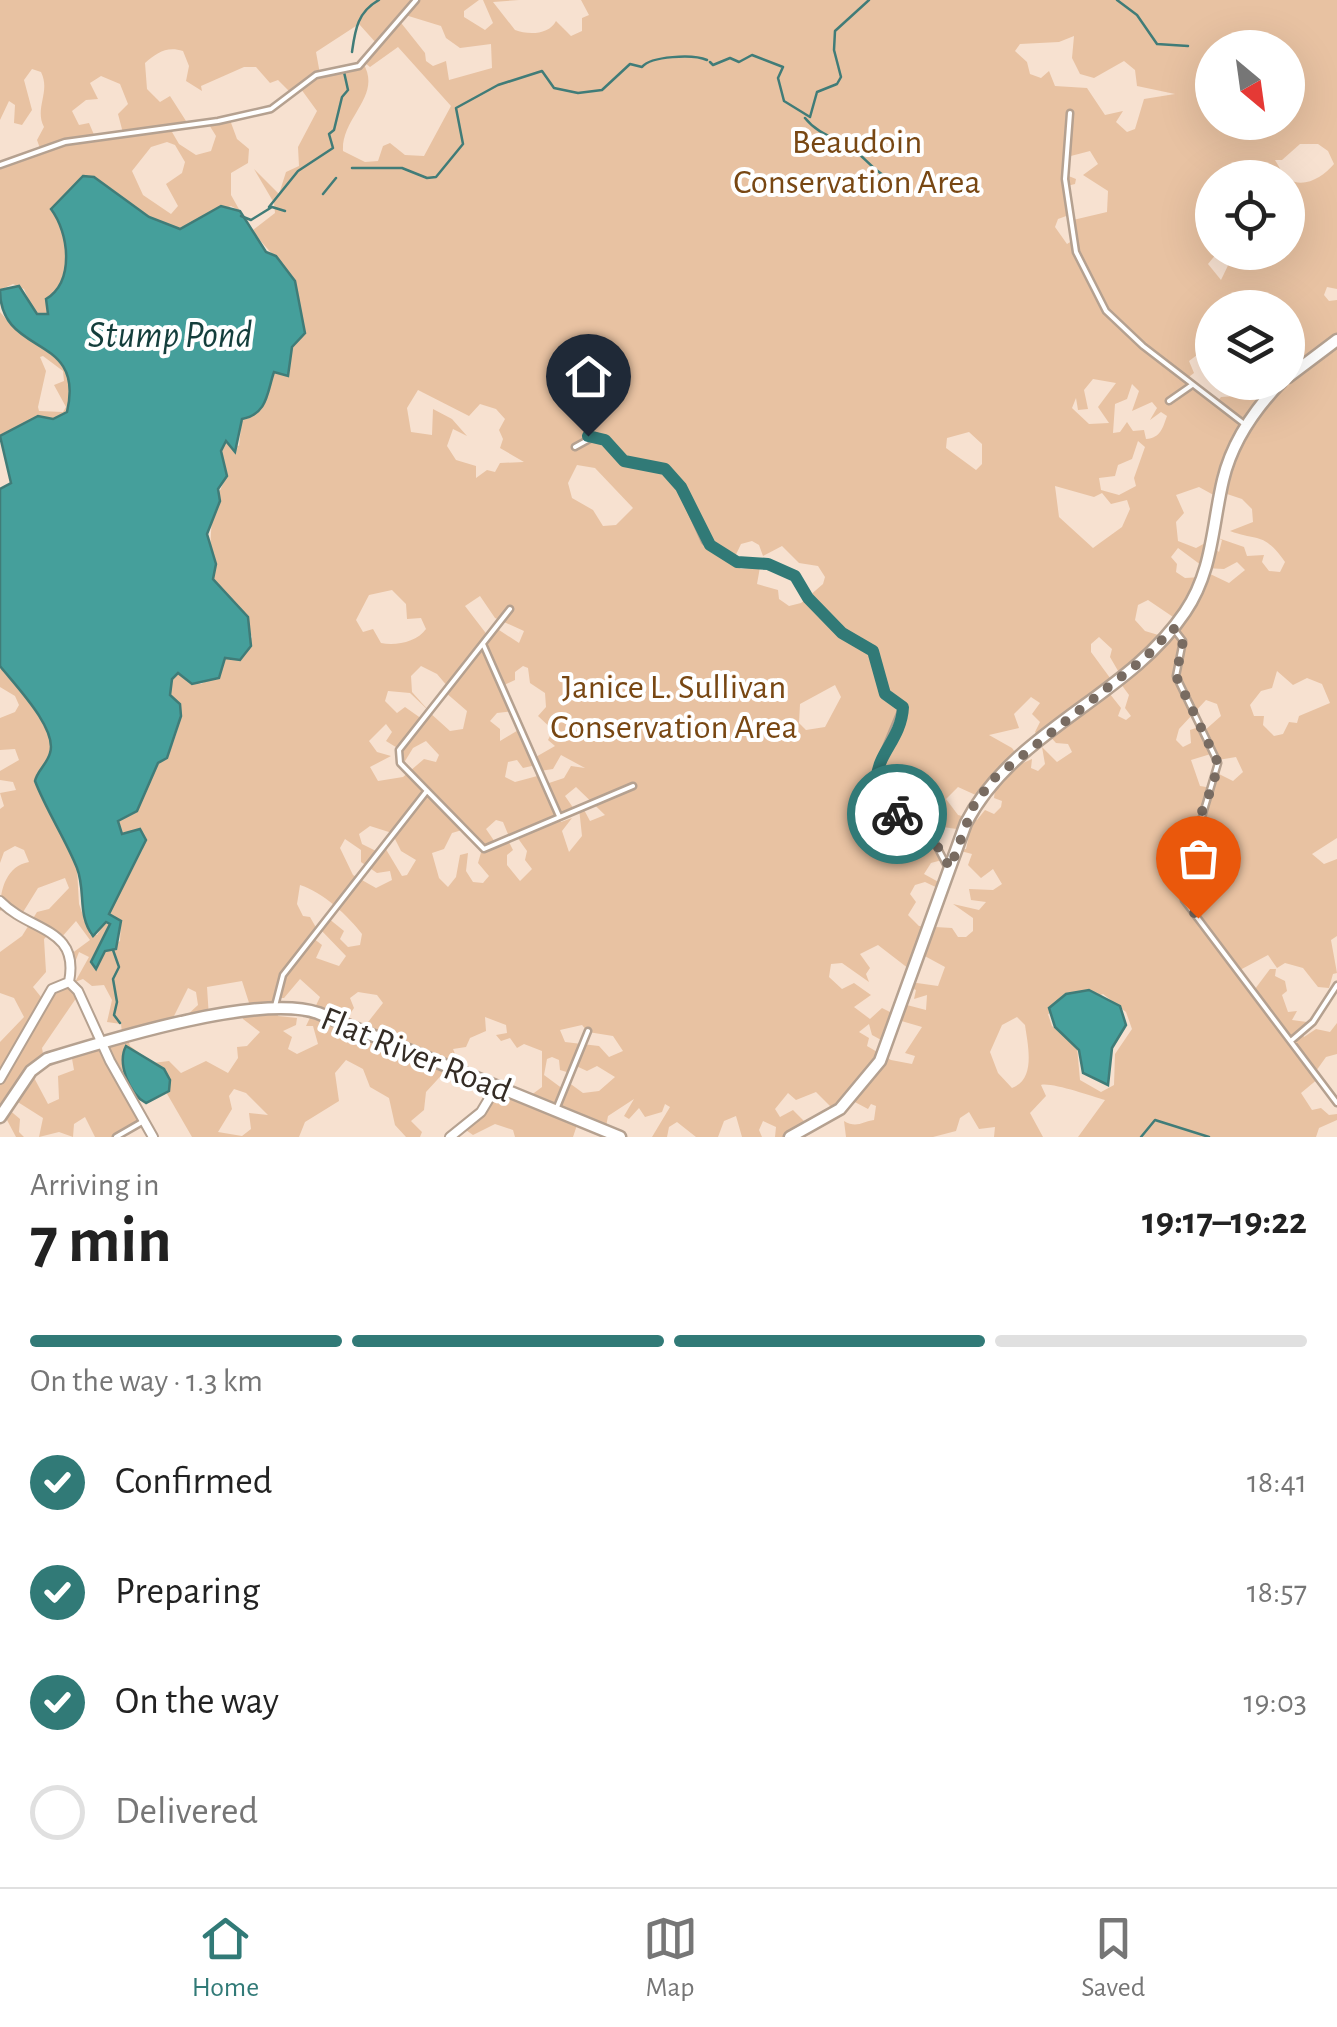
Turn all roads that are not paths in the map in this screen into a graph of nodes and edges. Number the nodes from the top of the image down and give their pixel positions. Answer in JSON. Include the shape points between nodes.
{"nodes":[{"id":1,"x":416,"y":0,"type":"edge"},
{"id":2,"x":1070,"y":113,"type":"dead end"},
{"id":3,"x":0,"y":164,"type":"edge"},
{"id":4,"x":1337,"y":340,"type":"edge"},
{"id":5,"x":1305,"y":364,"type":"edge"},
{"id":6,"x":1192,"y":385,"type":"junction"},
{"id":7,"x":1266,"y":400,"type":"edge"},
{"id":8,"x":1169,"y":401,"type":"dead end"},
{"id":9,"x":1246,"y":425,"type":"junction"},
{"id":10,"x":575,"y":447,"type":"dead end"},
{"id":11,"x":510,"y":609,"type":"dead end"},
{"id":12,"x":1173,"y":628,"type":"junction"},
{"id":13,"x":482,"y":644,"type":"junction"},
{"id":14,"x":633,"y":786,"type":"dead end"},
{"id":15,"x":426,"y":791,"type":"junction"},
{"id":16,"x":560,"y":816,"type":"junction"},
{"id":17,"x":950,"y":868,"type":"junction"},
{"id":18,"x":0,"y":900,"type":"edge"},
{"id":19,"x":72,"y":984,"type":"junction"},
{"id":20,"x":1337,"y":985,"type":"edge"},
{"id":21,"x":274,"y":1006,"type":"junction"},
{"id":22,"x":588,"y":1031,"type":"dead end"},
{"id":23,"x":1292,"y":1040,"type":"junction"},
{"id":24,"x":103,"y":1046,"type":"junction"},
{"id":25,"x":0,"y":1079,"type":"edge"},
{"id":26,"x":496,"y":1088,"type":"junction"},
{"id":27,"x":1337,"y":1103,"type":"edge"},
{"id":28,"x":556,"y":1111,"type":"junction"},
{"id":29,"x":0,"y":1116,"type":"edge"},
{"id":30,"x":144,"y":1121,"type":"junction"},
{"id":31,"x":796,"y":1136,"type":"edge"},
{"id":32,"x":116,"y":1137,"type":"edge"},
{"id":33,"x":153,"y":1137,"type":"edge"},
{"id":34,"x":450,"y":1137,"type":"edge"},
{"id":35,"x":620,"y":1137,"type":"edge"}],
"edges":[{"from":1,"to":3,"type":"street","via":[[362,64],[316,74],[272,109],[64,142]]},
{"from":2,"to":6,"type":"street","via":[[1066,178],[1078,257],[1109,315]]},
{"from":4,"to":5,"type":"main road"},
{"from":6,"to":8,"type":"street"},
{"from":6,"to":9,"type":"street"},
{"from":7,"to":9,"type":"main road"},
{"from":9,"to":12,"type":"main road","via":[[1225,471],[1205,572]]},
{"from":10,"to":17,"type":"street","via":[[588,436],[599,437],[624,461],[665,469],[710,545],[737,562],[768,564],[795,576],[842,633],[873,651],[885,694],[903,707],[877,768],[880,793],[908,825],[932,837]]},
{"from":11,"to":13,"type":"street"},
{"from":12,"to":17,"type":"main road","via":[[992,780],[973,807]]},
{"from":12,"to":23,"type":"street","via":[[1183,641],[1178,680],[1218,763],[1181,860],[1184,900]]},
{"from":13,"to":15,"type":"street","via":[[397,753]]},
{"from":13,"to":16,"type":"street"},
{"from":14,"to":16,"type":"street"},
{"from":15,"to":16,"type":"street","via":[[482,849]]},
{"from":15,"to":21,"type":"street","via":[[283,975]]},
{"from":17,"to":31,"type":"main road","via":[[880,1060],[848,1102]]},
{"from":18,"to":19,"type":"street","via":[[66,944]]},
{"from":19,"to":24,"type":"street"},
{"from":19,"to":25,"type":"street","via":[[52,989]]},
{"from":20,"to":23,"type":"street"},
{"from":21,"to":24,"type":"main road","name":"Flat River Road"},
{"from":21,"to":26,"type":"main road","name":"Flat River Road","via":[[314,1012]]},
{"from":22,"to":28,"type":"street"},
{"from":23,"to":27,"type":"street"},
{"from":24,"to":29,"type":"main road","name":"Flat River Road","via":[[37,1065]]},
{"from":24,"to":30,"type":"street"},
{"from":26,"to":28,"type":"main road","name":"Flat River Road"},
{"from":26,"to":34,"type":"street","via":[[478,1116]]},
{"from":28,"to":35,"type":"main road","name":"Flat River Road"},
{"from":30,"to":32,"type":"street"},
{"from":30,"to":33,"type":"street"}]}
